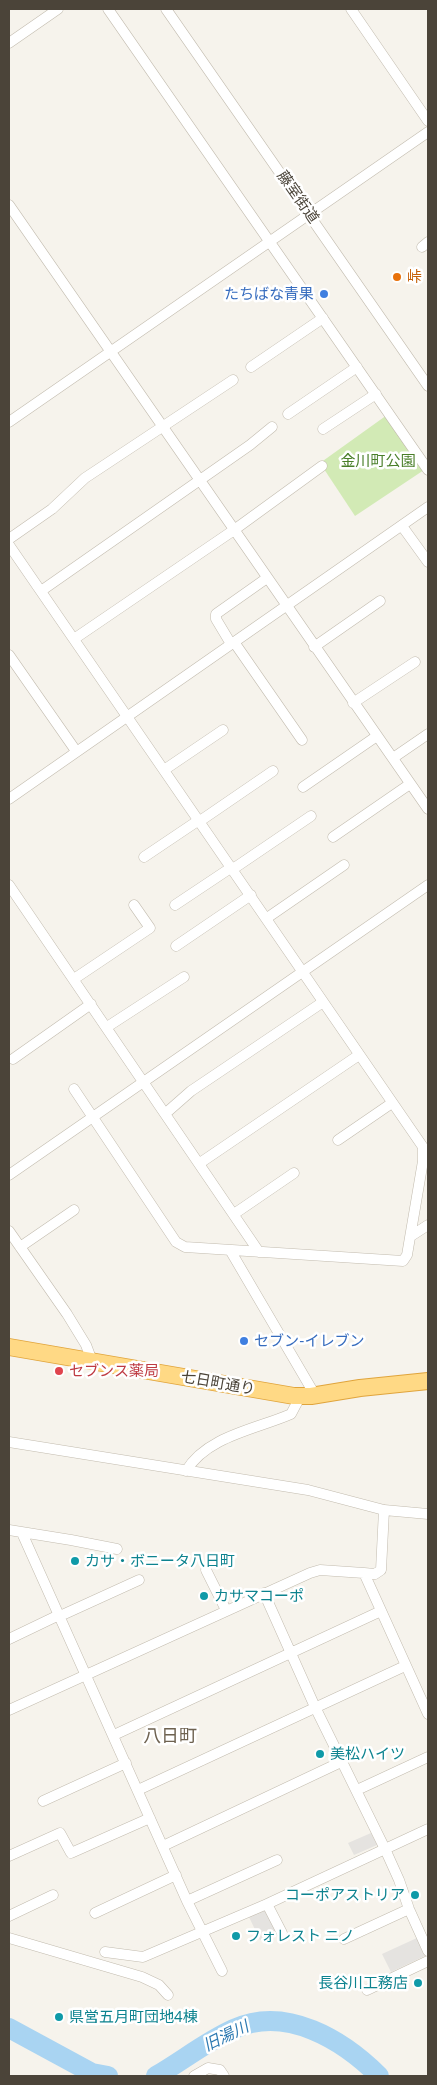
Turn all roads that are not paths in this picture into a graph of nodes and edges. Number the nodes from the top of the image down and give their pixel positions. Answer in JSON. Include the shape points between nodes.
{"nodes":[{"id":1,"x":58,"y":9,"type":"edge"},
{"id":2,"x":108,"y":9,"type":"edge"},
{"id":3,"x":166,"y":9,"type":"edge"},
{"id":4,"x":351,"y":9,"type":"edge"},
{"id":5,"x":9,"y":42,"type":"edge"},
{"id":6,"x":428,"y":121,"type":"edge"},
{"id":7,"x":428,"y":132,"type":"edge"},
{"id":8,"x":9,"y":205,"type":"edge"},
{"id":9,"x":310,"y":215,"type":"junction"},
{"id":10,"x":271,"y":242,"type":"junction"},
{"id":11,"x":323,"y":318,"type":"junction"},
{"id":12,"x":111,"y":351,"type":"junction"},
{"id":13,"x":251,"y":366,"type":"dead end"},
{"id":14,"x":357,"y":367,"type":"junction"},
{"id":15,"x":233,"y":380,"type":"dead end"},
{"id":16,"x":428,"y":386,"type":"edge"},
{"id":17,"x":376,"y":394,"type":"junction"},
{"id":18,"x":288,"y":414,"type":"dead end"},
{"id":19,"x":9,"y":422,"type":"edge"},
{"id":20,"x":163,"y":427,"type":"junction"},
{"id":21,"x":272,"y":427,"type":"dead end"},
{"id":22,"x":323,"y":429,"type":"dead end"},
{"id":23,"x":322,"y":466,"type":"dead end"},
{"id":24,"x":428,"y":470,"type":"edge"},
{"id":25,"x":200,"y":480,"type":"junction"},
{"id":26,"x":428,"y":507,"type":"edge"},
{"id":27,"x":402,"y":526,"type":"junction"},
{"id":28,"x":234,"y":530,"type":"junction"},
{"id":29,"x":9,"y":539,"type":"edge"},
{"id":30,"x":9,"y":545,"type":"edge"},
{"id":31,"x":428,"y":562,"type":"edge"},
{"id":32,"x":267,"y":578,"type":"junction"},
{"id":33,"x":40,"y":591,"type":"junction"},
{"id":34,"x":380,"y":601,"type":"dead end"},
{"id":35,"x":286,"y":606,"type":"junction"},
{"id":36,"x":74,"y":639,"type":"junction"},
{"id":37,"x":233,"y":643,"type":"junction"},
{"id":38,"x":314,"y":647,"type":"junction"},
{"id":39,"x":9,"y":655,"type":"edge"},
{"id":40,"x":416,"y":662,"type":"dead end"},
{"id":41,"x":353,"y":703,"type":"junction"},
{"id":42,"x":127,"y":716,"type":"junction"},
{"id":43,"x":223,"y":730,"type":"dead end"},
{"id":44,"x":428,"y":734,"type":"edge"},
{"id":45,"x":376,"y":736,"type":"junction"},
{"id":46,"x":302,"y":740,"type":"dead end"},
{"id":47,"x":76,"y":752,"type":"junction"},
{"id":48,"x":393,"y":758,"type":"junction"},
{"id":49,"x":164,"y":770,"type":"junction"},
{"id":50,"x":273,"y":771,"type":"dead end"},
{"id":51,"x":410,"y":784,"type":"junction"},
{"id":52,"x":303,"y":787,"type":"dead end"},
{"id":53,"x":9,"y":799,"type":"edge"},
{"id":54,"x":428,"y":809,"type":"edge"},
{"id":55,"x":311,"y":816,"type":"dead end"},
{"id":56,"x":200,"y":821,"type":"junction"},
{"id":57,"x":333,"y":837,"type":"dead end"},
{"id":58,"x":144,"y":857,"type":"dead end"},
{"id":59,"x":344,"y":865,"type":"dead end"},
{"id":60,"x":233,"y":868,"type":"junction"},
{"id":61,"x":9,"y":885,"type":"edge"},
{"id":62,"x":428,"y":885,"type":"edge"},
{"id":63,"x":251,"y":895,"type":"junction"},
{"id":64,"x":134,"y":905,"type":"dead end"},
{"id":65,"x":175,"y":905,"type":"dead end"},
{"id":66,"x":267,"y":918,"type":"junction"},
{"id":67,"x":176,"y":946,"type":"dead end"},
{"id":68,"x":303,"y":973,"type":"junction"},
{"id":69,"x":184,"y":977,"type":"dead end"},
{"id":70,"x":74,"y":979,"type":"junction"},
{"id":71,"x":323,"y":1002,"type":"junction"},
{"id":72,"x":91,"y":1004,"type":"junction"},
{"id":73,"x":107,"y":1027,"type":"junction"},
{"id":74,"x":359,"y":1056,"type":"junction"},
{"id":75,"x":13,"y":1059,"type":"dead end"},
{"id":76,"x":144,"y":1082,"type":"junction"},
{"id":77,"x":74,"y":1089,"type":"dead end"},
{"id":78,"x":392,"y":1103,"type":"junction"},
{"id":79,"x":166,"y":1113,"type":"junction"},
{"id":80,"x":93,"y":1117,"type":"junction"},
{"id":81,"x":338,"y":1140,"type":"dead end"},
{"id":82,"x":200,"y":1163,"type":"junction"},
{"id":83,"x":294,"y":1173,"type":"dead end"},
{"id":84,"x":9,"y":1175,"type":"edge"},
{"id":85,"x":74,"y":1210,"type":"dead end"},
{"id":86,"x":234,"y":1214,"type":"junction"},
{"id":87,"x":428,"y":1224,"type":"edge"},
{"id":88,"x":9,"y":1231,"type":"edge"},
{"id":89,"x":411,"y":1236,"type":"junction"},
{"id":90,"x":20,"y":1247,"type":"junction"},
{"id":91,"x":230,"y":1250,"type":"junction"},
{"id":92,"x":259,"y":1252,"type":"junction"},
{"id":93,"x":9,"y":1347,"type":"edge"},
{"id":94,"x":92,"y":1361,"type":"junction"},
{"id":95,"x":428,"y":1381,"type":"edge"},
{"id":96,"x":307,"y":1396,"type":"junction"},
{"id":97,"x":9,"y":1442,"type":"edge"},
{"id":98,"x":186,"y":1471,"type":"junction"},
{"id":99,"x":384,"y":1510,"type":"junction"},
{"id":100,"x":428,"y":1514,"type":"edge"},
{"id":101,"x":9,"y":1530,"type":"edge"},
{"id":102,"x":22,"y":1533,"type":"junction"},
{"id":103,"x":117,"y":1549,"type":"dead end"},
{"id":104,"x":206,"y":1570,"type":"dead end"},
{"id":105,"x":364,"y":1573,"type":"junction"},
{"id":106,"x":139,"y":1580,"type":"dead end"},
{"id":107,"x":264,"y":1593,"type":"junction"},
{"id":108,"x":226,"y":1610,"type":"junction"},
{"id":109,"x":381,"y":1611,"type":"junction"},
{"id":110,"x":60,"y":1616,"type":"junction"},
{"id":111,"x":9,"y":1639,"type":"edge"},
{"id":112,"x":290,"y":1652,"type":"junction"},
{"id":113,"x":405,"y":1666,"type":"junction"},
{"id":114,"x":86,"y":1674,"type":"junction"},
{"id":115,"x":315,"y":1708,"type":"junction"},
{"id":116,"x":9,"y":1710,"type":"edge"},
{"id":117,"x":428,"y":1714,"type":"edge"},
{"id":118,"x":114,"y":1735,"type":"junction"},
{"id":119,"x":428,"y":1757,"type":"edge"},
{"id":120,"x":126,"y":1762,"type":"junction"},
{"id":121,"x":341,"y":1762,"type":"junction"},
{"id":122,"x":138,"y":1790,"type":"junction"},
{"id":123,"x":357,"y":1790,"type":"junction"},
{"id":124,"x":43,"y":1801,"type":"dead end"},
{"id":125,"x":150,"y":1818,"type":"junction"},
{"id":126,"x":428,"y":1829,"type":"edge"},
{"id":127,"x":163,"y":1846,"type":"junction"},
{"id":128,"x":385,"y":1849,"type":"junction"},
{"id":129,"x":9,"y":1856,"type":"edge"},
{"id":130,"x":277,"y":1860,"type":"dead end"},
{"id":131,"x":176,"y":1875,"type":"junction"},
{"id":132,"x":53,"y":1895,"type":"dead end"},
{"id":133,"x":187,"y":1901,"type":"junction"},
{"id":134,"x":267,"y":1904,"type":"junction"},
{"id":135,"x":409,"y":1910,"type":"junction"},
{"id":136,"x":94,"y":1913,"type":"dead end"},
{"id":137,"x":9,"y":1916,"type":"edge"},
{"id":138,"x":203,"y":1932,"type":"junction"},
{"id":139,"x":282,"y":1933,"type":"dead end"},
{"id":140,"x":425,"y":1936,"type":"edge"},
{"id":141,"x":9,"y":1938,"type":"edge"},
{"id":142,"x":344,"y":1939,"type":"dead end"},
{"id":143,"x":428,"y":1951,"type":"edge"},
{"id":144,"x":105,"y":1952,"type":"dead end"},
{"id":145,"x":428,"y":1961,"type":"edge"},
{"id":146,"x":222,"y":1971,"type":"dead end"},
{"id":147,"x":366,"y":1990,"type":"dead end"},
{"id":148,"x":168,"y":1995,"type":"dead end"},
{"id":149,"x":194,"y":2076,"type":"edge"},
{"id":150,"x":224,"y":2076,"type":"edge"}],
"edges":[{"from":1,"to":5,"type":"street"},
{"from":2,"to":10,"type":"street"},
{"from":3,"to":9,"type":"street","name":"藤室街道"},
{"from":4,"to":6,"type":"street"},
{"from":7,"to":9,"type":"street"},
{"from":8,"to":12,"type":"street"},
{"from":9,"to":10,"type":"street"},
{"from":9,"to":16,"type":"street","name":"藤室街道"},
{"from":10,"to":11,"type":"street"},
{"from":10,"to":12,"type":"street"},
{"from":11,"to":13,"type":"street"},
{"from":11,"to":14,"type":"street"},
{"from":12,"to":19,"type":"street"},
{"from":12,"to":20,"type":"street"},
{"from":14,"to":17,"type":"street"},
{"from":14,"to":18,"type":"street"},
{"from":15,"to":20,"type":"street"},
{"from":17,"to":22,"type":"street"},
{"from":17,"to":24,"type":"street"},
{"from":20,"to":25,"type":"street"},
{"from":20,"to":29,"type":"street","via":[[85,478],[52,509]]},
{"from":21,"to":25,"type":"street"},
{"from":23,"to":28,"type":"street"},
{"from":25,"to":28,"type":"street"},
{"from":25,"to":33,"type":"street"},
{"from":26,"to":27,"type":"street"},
{"from":27,"to":31,"type":"street"},
{"from":27,"to":35,"type":"street"},
{"from":28,"to":32,"type":"street"},
{"from":28,"to":36,"type":"street"},
{"from":30,"to":33,"type":"street"},
{"from":32,"to":35,"type":"street"},
{"from":32,"to":37,"type":"street","via":[[216,614],[216,619]]},
{"from":33,"to":36,"type":"street"},
{"from":34,"to":38,"type":"street"},
{"from":35,"to":37,"type":"street"},
{"from":35,"to":38,"type":"street"},
{"from":36,"to":42,"type":"street"},
{"from":37,"to":42,"type":"street"},
{"from":37,"to":46,"type":"street"},
{"from":38,"to":41,"type":"street"},
{"from":39,"to":47,"type":"street"},
{"from":40,"to":41,"type":"street"},
{"from":41,"to":45,"type":"street"},
{"from":42,"to":47,"type":"street"},
{"from":42,"to":49,"type":"street"},
{"from":43,"to":49,"type":"street"},
{"from":44,"to":48,"type":"street"},
{"from":45,"to":48,"type":"street"},
{"from":45,"to":52,"type":"street"},
{"from":47,"to":53,"type":"street"},
{"from":48,"to":51,"type":"street"},
{"from":49,"to":56,"type":"street"},
{"from":50,"to":56,"type":"street"},
{"from":51,"to":54,"type":"street"},
{"from":51,"to":57,"type":"street"},
{"from":55,"to":60,"type":"street"},
{"from":56,"to":58,"type":"street"},
{"from":56,"to":60,"type":"street"},
{"from":59,"to":66,"type":"street"},
{"from":60,"to":63,"type":"street"},
{"from":60,"to":65,"type":"street"},
{"from":61,"to":70,"type":"street"},
{"from":62,"to":68,"type":"street"},
{"from":63,"to":66,"type":"street"},
{"from":63,"to":67,"type":"street"},
{"from":64,"to":70,"type":"street","via":[[150,928]]},
{"from":66,"to":68,"type":"street"},
{"from":68,"to":71,"type":"street"},
{"from":68,"to":76,"type":"street"},
{"from":69,"to":73,"type":"street"},
{"from":70,"to":72,"type":"street"},
{"from":71,"to":74,"type":"street"},
{"from":71,"to":79,"type":"street","via":[[191,1091]]},
{"from":72,"to":73,"type":"street"},
{"from":72,"to":75,"type":"street"},
{"from":73,"to":76,"type":"street"},
{"from":74,"to":78,"type":"street"},
{"from":74,"to":82,"type":"street"},
{"from":76,"to":79,"type":"street"},
{"from":76,"to":80,"type":"street"},
{"from":77,"to":80,"type":"street"},
{"from":78,"to":81,"type":"street"},
{"from":78,"to":89,"type":"street","via":[[423,1147]]},
{"from":79,"to":82,"type":"street"},
{"from":80,"to":84,"type":"street"},
{"from":80,"to":91,"type":"street","via":[[176,1242],[186,1247]]},
{"from":82,"to":86,"type":"street"},
{"from":83,"to":86,"type":"street"},
{"from":85,"to":90,"type":"street"},
{"from":86,"to":92,"type":"street"},
{"from":87,"to":89,"type":"street"},
{"from":88,"to":90,"type":"street"},
{"from":89,"to":92,"type":"street","via":[[403,1260]]},
{"from":90,"to":94,"type":"street","via":[[86,1345]]},
{"from":91,"to":92,"type":"street"},
{"from":91,"to":96,"type":"street"},
{"from":93,"to":94,"type":"highway","name":"七日町通り"},
{"from":94,"to":96,"type":"highway","name":"七日町通り"},
{"from":95,"to":96,"type":"highway","name":"七日町通り"},
{"from":96,"to":98,"type":"street","via":[[291,1414],[216,1444]]},
{"from":97,"to":98,"type":"street"},
{"from":98,"to":99,"type":"street","via":[[308,1490]]},
{"from":99,"to":100,"type":"street"},
{"from":99,"to":105,"type":"street","via":[[381,1570],[375,1574]]},
{"from":101,"to":102,"type":"street"},
{"from":102,"to":103,"type":"street"},
{"from":102,"to":110,"type":"street"},
{"from":104,"to":108,"type":"street"},
{"from":105,"to":107,"type":"street","via":[[320,1570]]},
{"from":105,"to":109,"type":"street"},
{"from":106,"to":110,"type":"street"},
{"from":107,"to":108,"type":"street"},
{"from":107,"to":112,"type":"street"},
{"from":108,"to":114,"type":"street"},
{"from":109,"to":112,"type":"street"},
{"from":109,"to":113,"type":"street"},
{"from":110,"to":111,"type":"street"},
{"from":110,"to":114,"type":"street"},
{"from":112,"to":115,"type":"street"},
{"from":112,"to":118,"type":"street"},
{"from":113,"to":115,"type":"street"},
{"from":113,"to":117,"type":"street"},
{"from":114,"to":116,"type":"street"},
{"from":114,"to":118,"type":"street"},
{"from":115,"to":121,"type":"street"},
{"from":115,"to":122,"type":"street"},
{"from":118,"to":120,"type":"street"},
{"from":119,"to":123,"type":"street"},
{"from":120,"to":122,"type":"street"},
{"from":120,"to":124,"type":"street"},
{"from":121,"to":123,"type":"street"},
{"from":121,"to":127,"type":"street"},
{"from":122,"to":125,"type":"street"},
{"from":123,"to":128,"type":"street"},
{"from":125,"to":127,"type":"street"},
{"from":125,"to":129,"type":"street","via":[[71,1853],[60,1832]]},
{"from":126,"to":128,"type":"street"},
{"from":127,"to":131,"type":"street"},
{"from":128,"to":134,"type":"street"},
{"from":128,"to":135,"type":"street","via":[[400,1880]]},
{"from":130,"to":133,"type":"street"},
{"from":131,"to":133,"type":"street"},
{"from":131,"to":136,"type":"street"},
{"from":132,"to":137,"type":"street"},
{"from":133,"to":138,"type":"street"},
{"from":134,"to":138,"type":"street"},
{"from":134,"to":139,"type":"street"},
{"from":135,"to":140,"type":"street"},
{"from":135,"to":142,"type":"street"},
{"from":138,"to":144,"type":"street","via":[[143,1957]]},
{"from":138,"to":146,"type":"street"},
{"from":140,"to":143,"type":"street"},
{"from":141,"to":148,"type":"street","via":[[142,1977],[159,1985]]},
{"from":145,"to":147,"type":"street"},
{"from":149,"to":150,"type":"street","via":[[208,2068],[220,2070]]}]}
